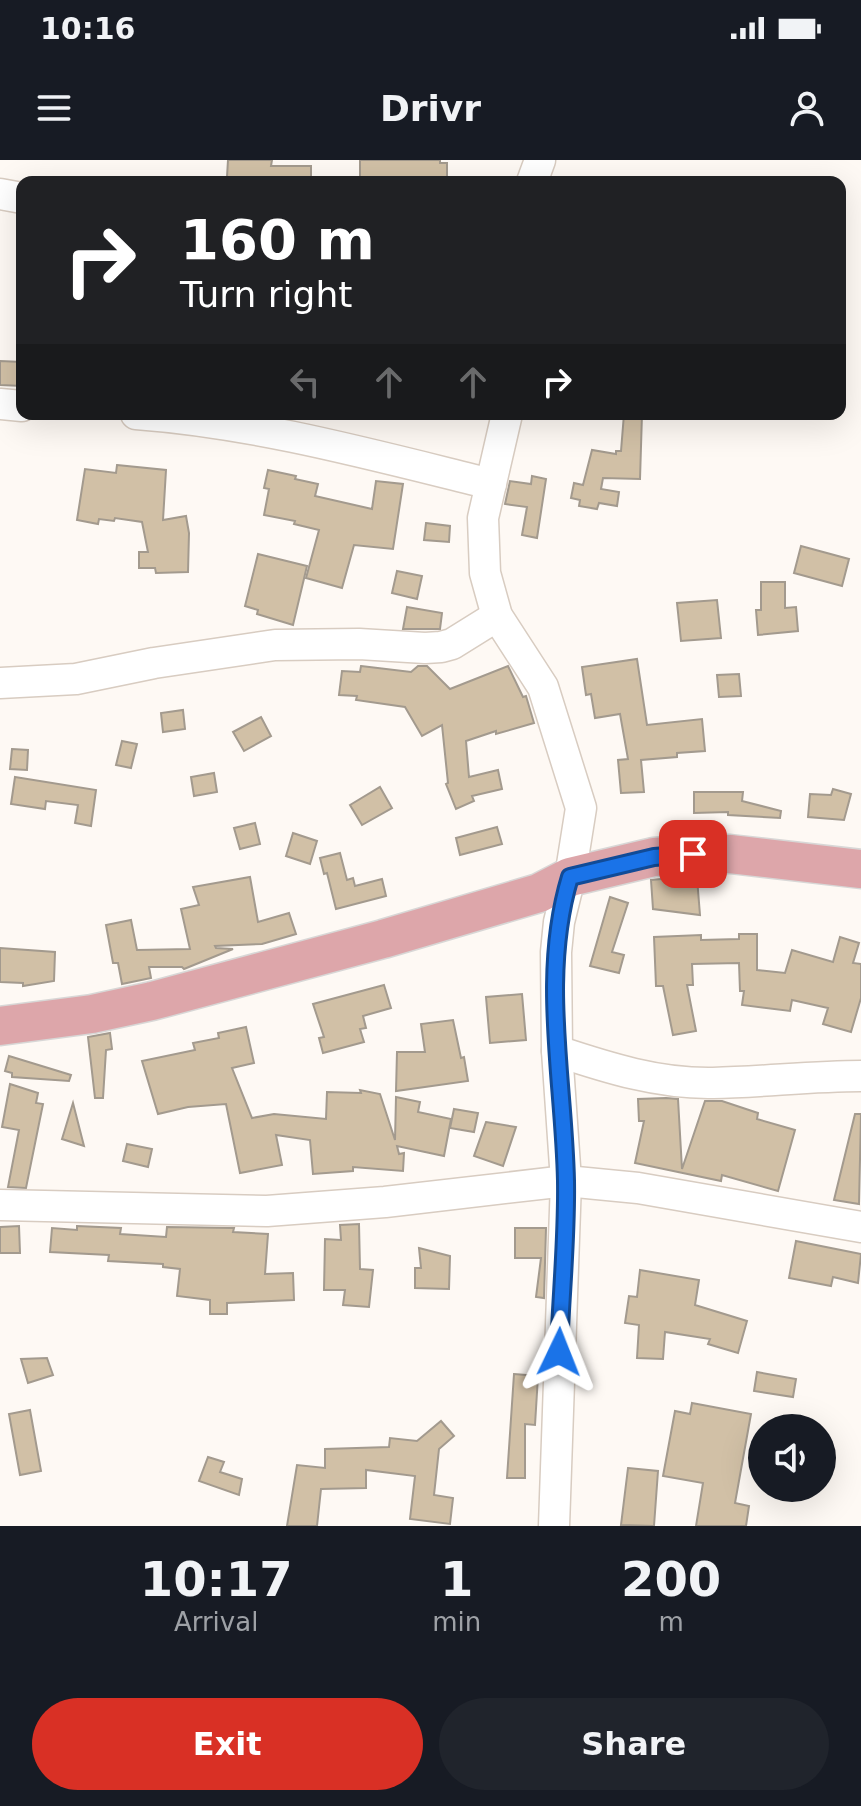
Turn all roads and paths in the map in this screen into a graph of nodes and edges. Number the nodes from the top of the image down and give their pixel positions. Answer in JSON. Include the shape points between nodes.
{"nodes":[{"id":1,"x":196,"y":420,"type":"edge"},
{"id":2,"x":506,"y":420,"type":"edge"},
{"id":3,"x":491,"y":484,"type":"junction"},
{"id":4,"x":497,"y":616,"type":"junction"},
{"id":5,"x":0,"y":683,"type":"edge"},
{"id":6,"x":861,"y":843,"type":"edge"},
{"id":7,"x":861,"y":869,"type":"edge"},
{"id":8,"x":560,"y":875,"type":"junction"},
{"id":9,"x":0,"y":1026,"type":"edge"},
{"id":10,"x":557,"y":1051,"type":"junction"},
{"id":11,"x":861,"y":1076,"type":"edge"},
{"id":12,"x":566,"y":1181,"type":"junction"},
{"id":13,"x":0,"y":1205,"type":"edge"},
{"id":14,"x":861,"y":1227,"type":"edge"},
{"id":15,"x":554,"y":1526,"type":"edge"}],
"edges":[{"from":1,"to":3,"type":"street","via":[[289,434]]},
{"from":2,"to":3,"type":"street"},
{"from":3,"to":4,"type":"street","via":[[483,518],[485,573]]},
{"from":4,"to":5,"type":"street","via":[[441,647],[275,645],[76,679]]},
{"from":4,"to":8,"type":"street","via":[[543,687],[581,808]]},
{"from":6,"to":8,"type":"main road","via":[[700,830],[654,835]]},
{"from":7,"to":8,"type":"main road","via":[[693,854]]},
{"from":8,"to":9,"type":"main road","via":[[383,939],[152,1001]]},
{"from":8,"to":10,"type":"street"},
{"from":10,"to":11,"type":"street","via":[[639,1076],[711,1083]]},
{"from":10,"to":12,"type":"street"},
{"from":12,"to":13,"type":"street","via":[[267,1211]]},
{"from":12,"to":14,"type":"street","via":[[638,1188]]},
{"from":12,"to":15,"type":"street"}]}
